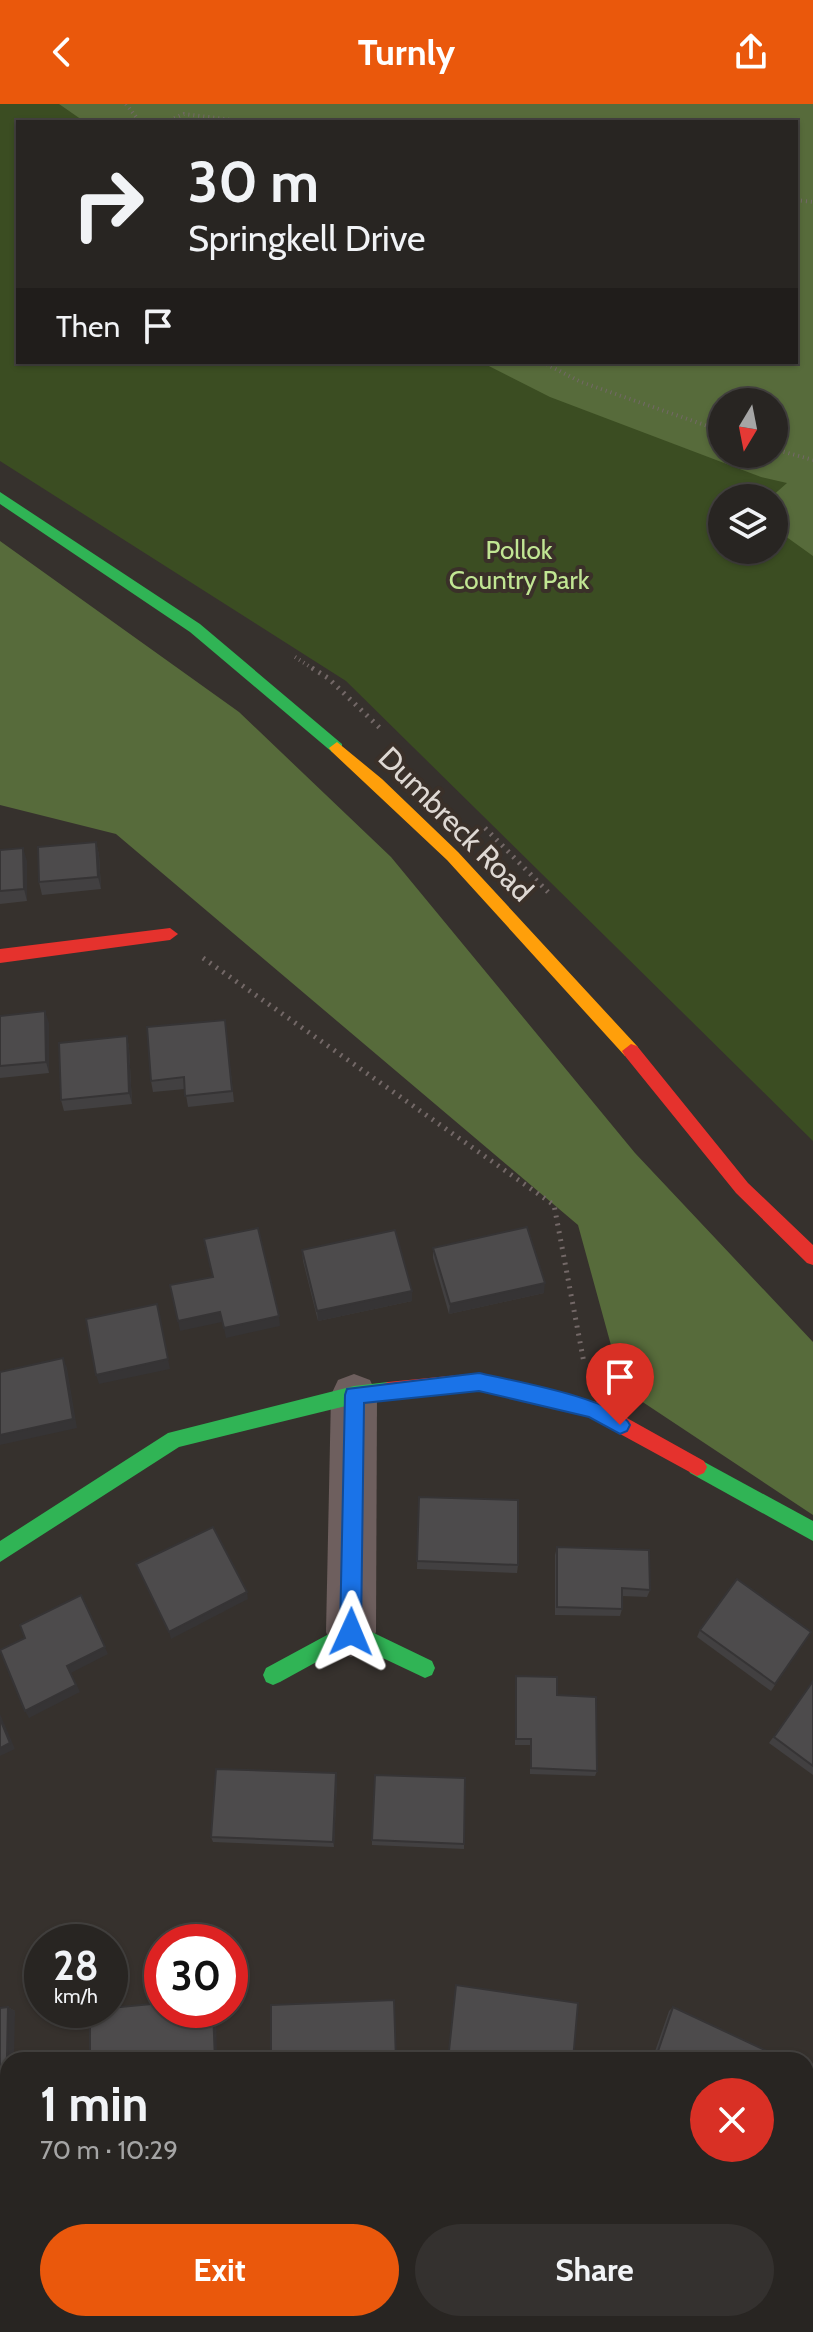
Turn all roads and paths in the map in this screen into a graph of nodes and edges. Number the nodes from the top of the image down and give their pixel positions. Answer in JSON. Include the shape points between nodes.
{"nodes":[{"id":1,"x":126,"y":104,"type":"edge"},
{"id":2,"x":138,"y":120,"type":"edge"},
{"id":3,"x":170,"y":120,"type":"edge"},
{"id":4,"x":233,"y":120,"type":"edge"},
{"id":5,"x":546,"y":364,"type":"edge"},
{"id":6,"x":708,"y":426,"type":"edge"},
{"id":7,"x":788,"y":453,"type":"edge"},
{"id":8,"x":813,"y":460,"type":"edge"},
{"id":9,"x":0,"y":497,"type":"edge"},
{"id":10,"x":170,"y":934,"type":"joint"},
{"id":11,"x":0,"y":956,"type":"edge"},
{"id":12,"x":813,"y":1257,"type":"edge"},
{"id":13,"x":354,"y":1395,"type":"junction"},
{"id":14,"x":593,"y":1409,"type":"junction"},
{"id":15,"x":813,"y":1532,"type":"edge"},
{"id":16,"x":0,"y":1552,"type":"edge"},
{"id":17,"x":351,"y":1632,"type":"junction"},
{"id":18,"x":425,"y":1668,"type":"dead end"},
{"id":19,"x":273,"y":1675,"type":"dead end"}],
"edges":[{"from":1,"to":2,"type":"path"},
{"from":3,"to":4,"type":"path","via":[[184,114]]},
{"from":5,"to":6,"type":"path","via":[[581,382]]},
{"from":7,"to":8,"type":"path"},
{"from":9,"to":12,"type":"main road","name":"Dumbreck Road","via":[[195,628],[378,783],[528,935],[742,1188]]},
{"from":10,"to":11,"type":"main road"},
{"from":10,"to":14,"type":"path","via":[[554,1205]]},
{"from":13,"to":14,"type":"main road","via":[[479,1382]]},
{"from":13,"to":16,"type":"main road","via":[[175,1439]]},
{"from":13,"to":17,"type":"street"},
{"from":14,"to":15,"type":"main road"},
{"from":17,"to":18,"type":"main road"},
{"from":17,"to":19,"type":"main road"}]}
